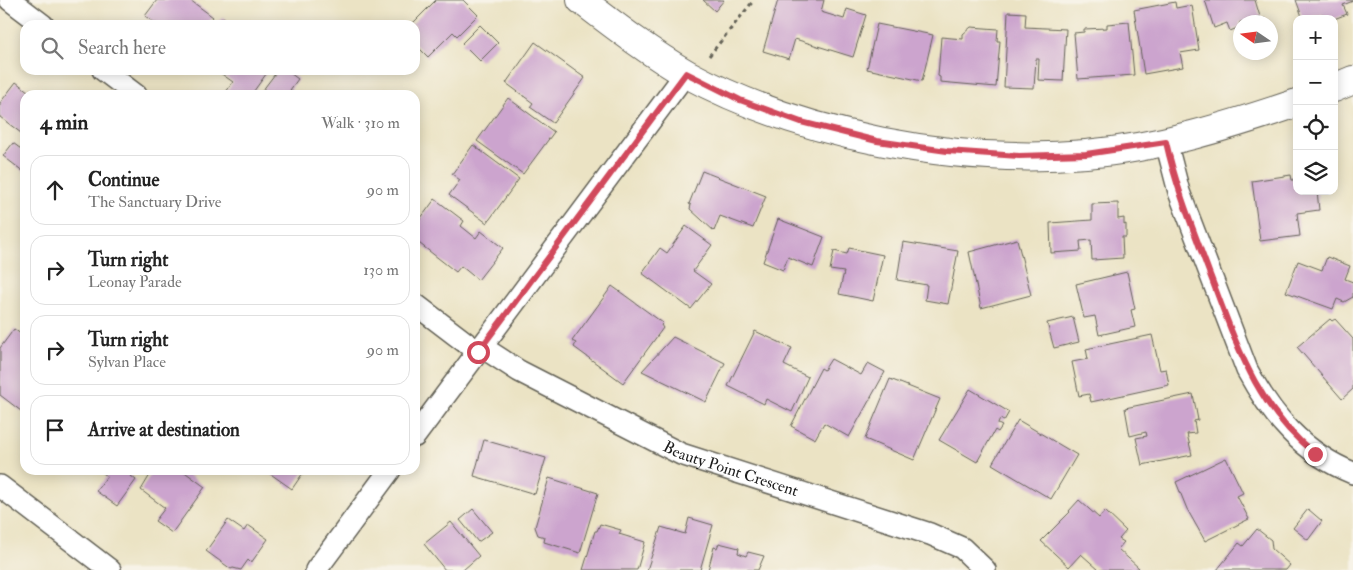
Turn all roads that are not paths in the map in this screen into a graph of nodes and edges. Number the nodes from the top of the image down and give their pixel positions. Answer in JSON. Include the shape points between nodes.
{"nodes":[{"id":1,"x":10,"y":0,"type":"edge"},
{"id":2,"x":581,"y":0,"type":"edge"},
{"id":3,"x":36,"y":20,"type":"edge"},
{"id":4,"x":686,"y":73,"type":"junction"},
{"id":5,"x":110,"y":75,"type":"edge"},
{"id":6,"x":1353,"y":80,"type":"edge"},
{"id":7,"x":1338,"y":86,"type":"edge"},
{"id":8,"x":129,"y":90,"type":"edge"},
{"id":9,"x":1293,"y":104,"type":"edge"},
{"id":10,"x":1166,"y":142,"type":"junction"},
{"id":11,"x":420,"y":307,"type":"edge"},
{"id":12,"x":480,"y":349,"type":"junction"},
{"id":13,"x":420,"y":429,"type":"edge"},
{"id":14,"x":1353,"y":473,"type":"edge"},
{"id":15,"x":386,"y":475,"type":"edge"},
{"id":16,"x":0,"y":486,"type":"edge"},
{"id":17,"x":110,"y":570,"type":"edge"},
{"id":18,"x":316,"y":570,"type":"edge"},
{"id":19,"x":985,"y":570,"type":"edge"}],
"edges":[{"from":1,"to":3,"type":"street"},
{"from":2,"to":4,"type":"street"},
{"from":4,"to":10,"type":"street","via":[[740,100],[801,122],[877,141],[947,151],[1019,156],[1086,154]]},
{"from":4,"to":12,"type":"street"},
{"from":5,"to":8,"type":"street"},
{"from":6,"to":7,"type":"street"},
{"from":9,"to":10,"type":"street"},
{"from":10,"to":14,"type":"street","via":[[1179,192],[1256,387],[1278,419],[1301,443],[1315,454]]},
{"from":11,"to":12,"type":"street","name":"Beauty Point Crescent"},
{"from":12,"to":13,"type":"street"},
{"from":12,"to":19,"type":"street","name":"Beauty Point Crescent","via":[[681,454],[930,534],[962,548]]},
{"from":15,"to":18,"type":"street"},
{"from":16,"to":17,"type":"street"}]}
